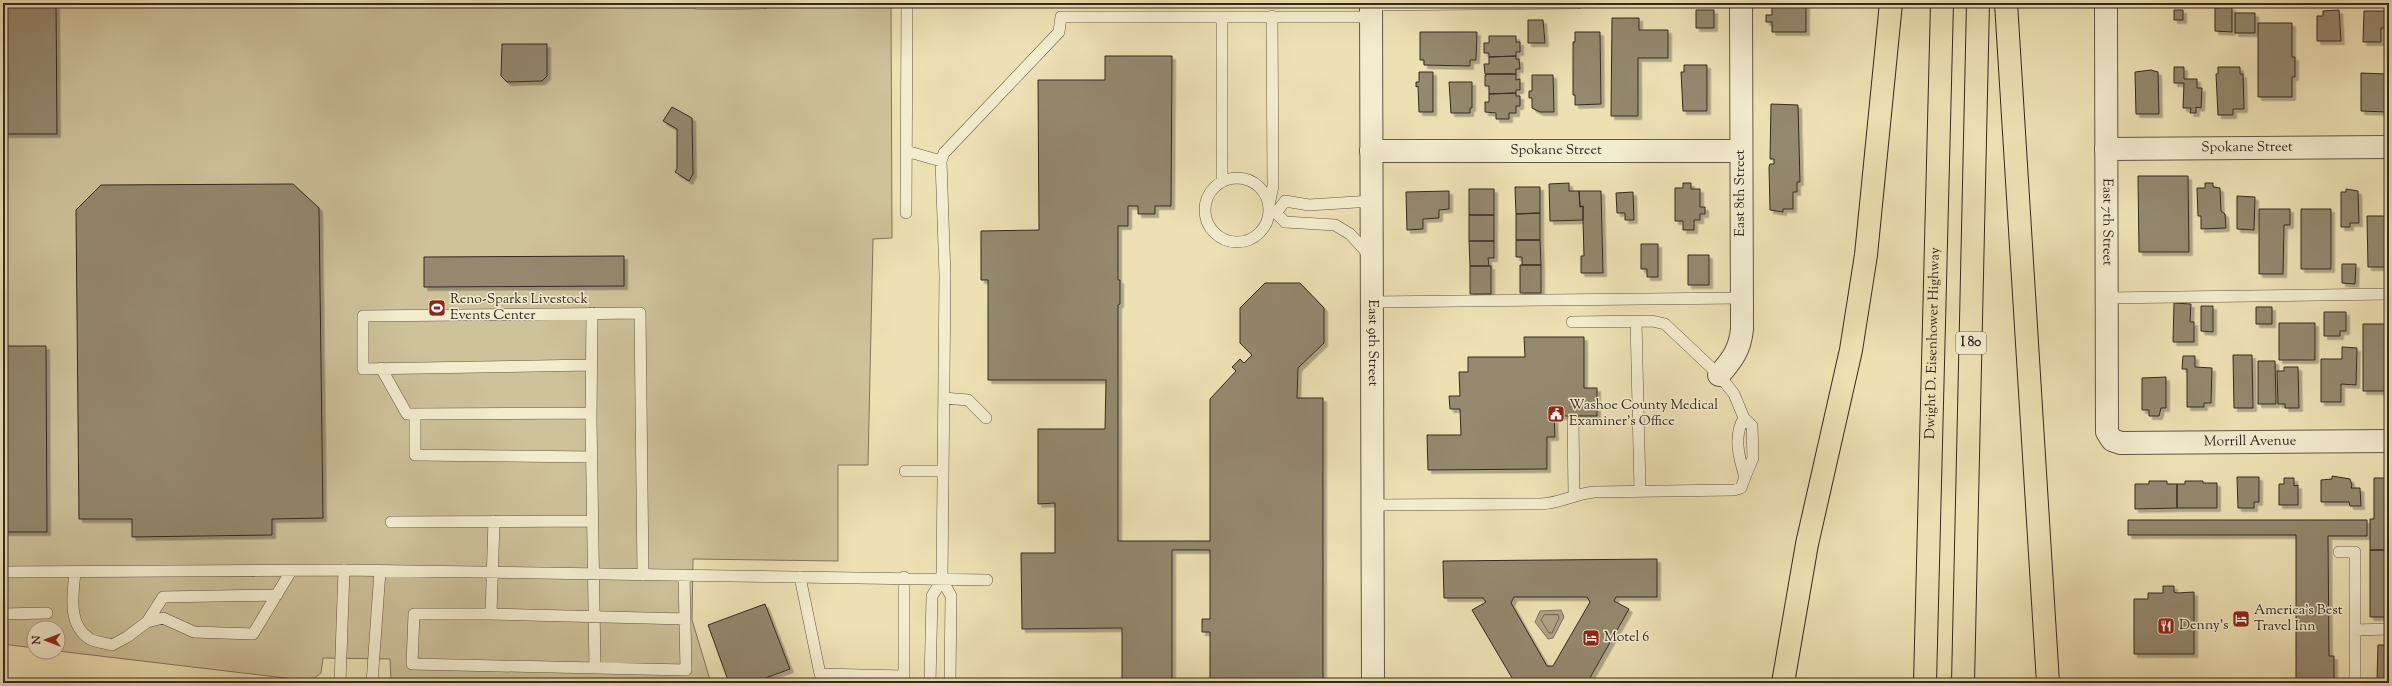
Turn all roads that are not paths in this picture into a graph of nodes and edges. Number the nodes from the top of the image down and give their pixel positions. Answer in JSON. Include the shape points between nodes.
{"nodes":[{"id":1,"x":764,"y":3,"type":"edge"},
{"id":2,"x":907,"y":3,"type":"edge"},
{"id":3,"x":1578,"y":3,"type":"edge"},
{"id":4,"x":1741,"y":3,"type":"edge"},
{"id":5,"x":1891,"y":3,"type":"edge"},
{"id":6,"x":1942,"y":3,"type":"edge"},
{"id":7,"x":1978,"y":3,"type":"edge"},
{"id":8,"x":2006,"y":3,"type":"edge"},
{"id":9,"x":2106,"y":3,"type":"edge"},
{"id":10,"x":698,"y":4,"type":"edge"},
{"id":11,"x":1371,"y":8,"type":"edge"},
{"id":12,"x":1272,"y":16,"type":"junction"},
{"id":13,"x":1222,"y":17,"type":"junction"},
{"id":14,"x":2389,"y":147,"type":"edge"},
{"id":15,"x":2106,"y":150,"type":"junction"},
{"id":16,"x":906,"y":151,"type":"junction"},
{"id":17,"x":1371,"y":151,"type":"junction"},
{"id":18,"x":1741,"y":151,"type":"junction"},
{"id":19,"x":941,"y":161,"type":"junction"},
{"id":20,"x":1222,"y":182,"type":"junction"},
{"id":21,"x":1372,"y":202,"type":"junction"},
{"id":22,"x":1271,"y":210,"type":"junction"},
{"id":23,"x":906,"y":213,"type":"dead end"},
{"id":24,"x":1372,"y":258,"type":"junction"},
{"id":25,"x":2389,"y":294,"type":"edge"},
{"id":26,"x":1741,"y":298,"type":"junction"},
{"id":27,"x":2105,"y":298,"type":"junction"},
{"id":28,"x":1372,"y":302,"type":"junction"},
{"id":29,"x":592,"y":313,"type":"junction"},
{"id":30,"x":1636,"y":321,"type":"junction"},
{"id":31,"x":1572,"y":322,"type":"dead end"},
{"id":32,"x":591,"y":365,"type":"junction"},
{"id":33,"x":381,"y":368,"type":"junction"},
{"id":34,"x":1719,"y":375,"type":"junction"},
{"id":35,"x":944,"y":398,"type":"junction"},
{"id":36,"x":591,"y":413,"type":"junction"},
{"id":37,"x":415,"y":414,"type":"junction"},
{"id":38,"x":986,"y":418,"type":"dead end"},
{"id":39,"x":1573,"y":420,"type":"dead end"},
{"id":40,"x":2112,"y":440,"type":"joint"},
{"id":41,"x":2389,"y":441,"type":"edge"},
{"id":42,"x":592,"y":457,"type":"junction"},
{"id":43,"x":905,"y":471,"type":"dead end"},
{"id":44,"x":943,"y":471,"type":"junction"},
{"id":45,"x":1640,"y":491,"type":"junction"},
{"id":46,"x":1574,"y":495,"type":"junction"},
{"id":47,"x":1372,"y":505,"type":"junction"},
{"id":48,"x":494,"y":521,"type":"junction"},
{"id":49,"x":592,"y":521,"type":"junction"},
{"id":50,"x":391,"y":522,"type":"dead end"},
{"id":51,"x":2339,"y":552,"type":"dead end"},
{"id":52,"x":344,"y":570,"type":"junction"},
{"id":53,"x":292,"y":571,"type":"junction"},
{"id":54,"x":380,"y":571,"type":"junction"},
{"id":55,"x":3,"y":572,"type":"edge"},
{"id":56,"x":75,"y":572,"type":"junction"},
{"id":57,"x":492,"y":573,"type":"junction"},
{"id":58,"x":593,"y":575,"type":"junction"},
{"id":59,"x":643,"y":575,"type":"junction"},
{"id":60,"x":684,"y":575,"type":"junction"},
{"id":61,"x":800,"y":577,"type":"junction"},
{"id":62,"x":904,"y":577,"type":"junction"},
{"id":63,"x":942,"y":580,"type":"junction"},
{"id":64,"x":988,"y":580,"type":"dead end"},
{"id":65,"x":277,"y":595,"type":"junction"},
{"id":66,"x":47,"y":613,"type":"dead end"},
{"id":67,"x":3,"y":614,"type":"edge"},
{"id":68,"x":490,"y":614,"type":"junction"},
{"id":69,"x":594,"y":617,"type":"junction"},
{"id":70,"x":685,"y":619,"type":"junction"},
{"id":71,"x":147,"y":622,"type":"junction"},
{"id":72,"x":2355,"y":630,"type":"junction"},
{"id":73,"x":2389,"y":630,"type":"edge"},
{"id":74,"x":595,"y":668,"type":"junction"},
{"id":75,"x":1925,"y":681,"type":"edge"},
{"id":76,"x":340,"y":683,"type":"edge"},
{"id":77,"x":372,"y":683,"type":"edge"},
{"id":78,"x":930,"y":683,"type":"edge"},
{"id":79,"x":950,"y":683,"type":"edge"},
{"id":80,"x":1373,"y":683,"type":"edge"},
{"id":81,"x":1783,"y":683,"type":"edge"},
{"id":82,"x":1963,"y":683,"type":"edge"},
{"id":83,"x":2048,"y":683,"type":"edge"},
{"id":84,"x":2355,"y":683,"type":"edge"}],
"edges":[{"from":1,"to":10,"type":"lane"},
{"from":2,"to":16,"type":"lane"},
{"from":3,"to":11,"type":"lane"},
{"from":4,"to":18,"type":"street","name":"East 8th Street"},
{"from":5,"to":81,"type":"highway","via":[[1865,262],[1851,350],[1807,544]]},
{"from":6,"to":75,"type":"highway","name":"Dwight D. Eisenhower Highway"},
{"from":7,"to":82,"type":"highway","number":"I 80"},
{"from":8,"to":83,"type":"highway"},
{"from":9,"to":15,"type":"street","name":"East 7th Street"},
{"from":11,"to":12,"type":"lane"},
{"from":11,"to":17,"type":"street","name":"East 9th Street"},
{"from":12,"to":13,"type":"lane"},
{"from":12,"to":22,"type":"lane"},
{"from":13,"to":19,"type":"lane","via":[[1061,17],[1060,32],[944,154]]},
{"from":13,"to":20,"type":"lane"},
{"from":14,"to":15,"type":"street","name":"Spokane Street"},
{"from":15,"to":27,"type":"street","name":"East 7th Street"},
{"from":16,"to":19,"type":"lane"},
{"from":16,"to":23,"type":"lane"},
{"from":17,"to":18,"type":"street","name":"Spokane Street"},
{"from":17,"to":21,"type":"street","name":"East 9th Street"},
{"from":18,"to":26,"type":"street","name":"East 8th Street"},
{"from":19,"to":35,"type":"lane","via":[[946,276]]},
{"from":20,"to":22,"type":"lane","via":[[1242,178],[1251,181],[1262,191]]},
{"from":20,"to":22,"type":"lane","via":[[1208,198],[1206,209],[1207,220],[1212,230],[1220,237],[1235,242],[1251,239],[1260,233]]},
{"from":21,"to":22,"type":"lane","via":[[1309,206],[1285,201]]},
{"from":21,"to":24,"type":"street","name":"East 9th Street"},
{"from":22,"to":24,"type":"lane","via":[[1285,222],[1335,225],[1350,234]]},
{"from":24,"to":28,"type":"street","name":"East 9th Street"},
{"from":25,"to":27,"type":"lane"},
{"from":26,"to":28,"type":"lane"},
{"from":26,"to":34,"type":"street","name":"East 8th Street","via":[[1740,344],[1736,355]]},
{"from":27,"to":40,"type":"street","name":"East 7th Street","via":[[2106,420],[2107,432]]},
{"from":28,"to":47,"type":"street","name":"East 9th Street"},
{"from":29,"to":32,"type":"lane"},
{"from":29,"to":33,"type":"lane","via":[[363,316],[364,369]]},
{"from":29,"to":59,"type":"lane","via":[[640,313]]},
{"from":30,"to":31,"type":"lane"},
{"from":30,"to":34,"type":"lane","via":[[1665,324]]},
{"from":30,"to":45,"type":"lane"},
{"from":32,"to":33,"type":"lane"},
{"from":32,"to":36,"type":"lane"},
{"from":33,"to":37,"type":"lane","via":[[407,414]]},
{"from":34,"to":45,"type":"lane","via":[[1734,394],[1744,418],[1738,427],[1739,458],[1745,477],[1741,488]]},
{"from":35,"to":38,"type":"lane","via":[[968,400]]},
{"from":35,"to":44,"type":"lane"},
{"from":36,"to":37,"type":"lane"},
{"from":36,"to":42,"type":"lane"},
{"from":37,"to":42,"type":"lane","via":[[415,455]]},
{"from":39,"to":46,"type":"lane"},
{"from":40,"to":41,"type":"street","name":"Morrill Avenue","via":[[2121,443]]},
{"from":42,"to":49,"type":"lane"},
{"from":43,"to":44,"type":"lane"},
{"from":44,"to":63,"type":"lane"},
{"from":45,"to":46,"type":"lane"},
{"from":46,"to":47,"type":"lane","via":[[1555,503],[1541,504]]},
{"from":47,"to":80,"type":"street","name":"East 9th Street"},
{"from":48,"to":49,"type":"lane"},
{"from":48,"to":50,"type":"lane"},
{"from":48,"to":57,"type":"lane"},
{"from":49,"to":58,"type":"lane"},
{"from":51,"to":72,"type":"lane","via":[[2355,552]]},
{"from":52,"to":53,"type":"lane"},
{"from":52,"to":54,"type":"lane"},
{"from":52,"to":76,"type":"lane"},
{"from":53,"to":56,"type":"lane"},
{"from":53,"to":65,"type":"lane"},
{"from":54,"to":57,"type":"lane"},
{"from":54,"to":77,"type":"lane"},
{"from":55,"to":56,"type":"lane"},
{"from":56,"to":71,"type":"lane","via":[[72,599],[75,622],[90,639],[112,645]]},
{"from":57,"to":58,"type":"lane"},
{"from":57,"to":68,"type":"lane"},
{"from":58,"to":59,"type":"lane"},
{"from":58,"to":69,"type":"lane"},
{"from":59,"to":60,"type":"lane"},
{"from":60,"to":61,"type":"lane"},
{"from":60,"to":70,"type":"lane"},
{"from":61,"to":62,"type":"lane"},
{"from":61,"to":62,"type":"lane","via":[[820,674],[904,676]]},
{"from":62,"to":63,"type":"lane"},
{"from":63,"to":64,"type":"lane"},
{"from":63,"to":78,"type":"lane","via":[[932,596]]},
{"from":63,"to":79,"type":"lane","via":[[951,596]]},
{"from":65,"to":71,"type":"lane","via":[[163,597]]},
{"from":65,"to":71,"type":"lane","via":[[253,634],[194,632],[163,618]]},
{"from":66,"to":67,"type":"lane"},
{"from":68,"to":69,"type":"lane"},
{"from":68,"to":74,"type":"lane","via":[[414,614],[412,664]]},
{"from":69,"to":70,"type":"lane"},
{"from":69,"to":74,"type":"lane"},
{"from":70,"to":74,"type":"lane","via":[[686,670]]},
{"from":72,"to":73,"type":"lane"},
{"from":72,"to":84,"type":"lane"}]}
